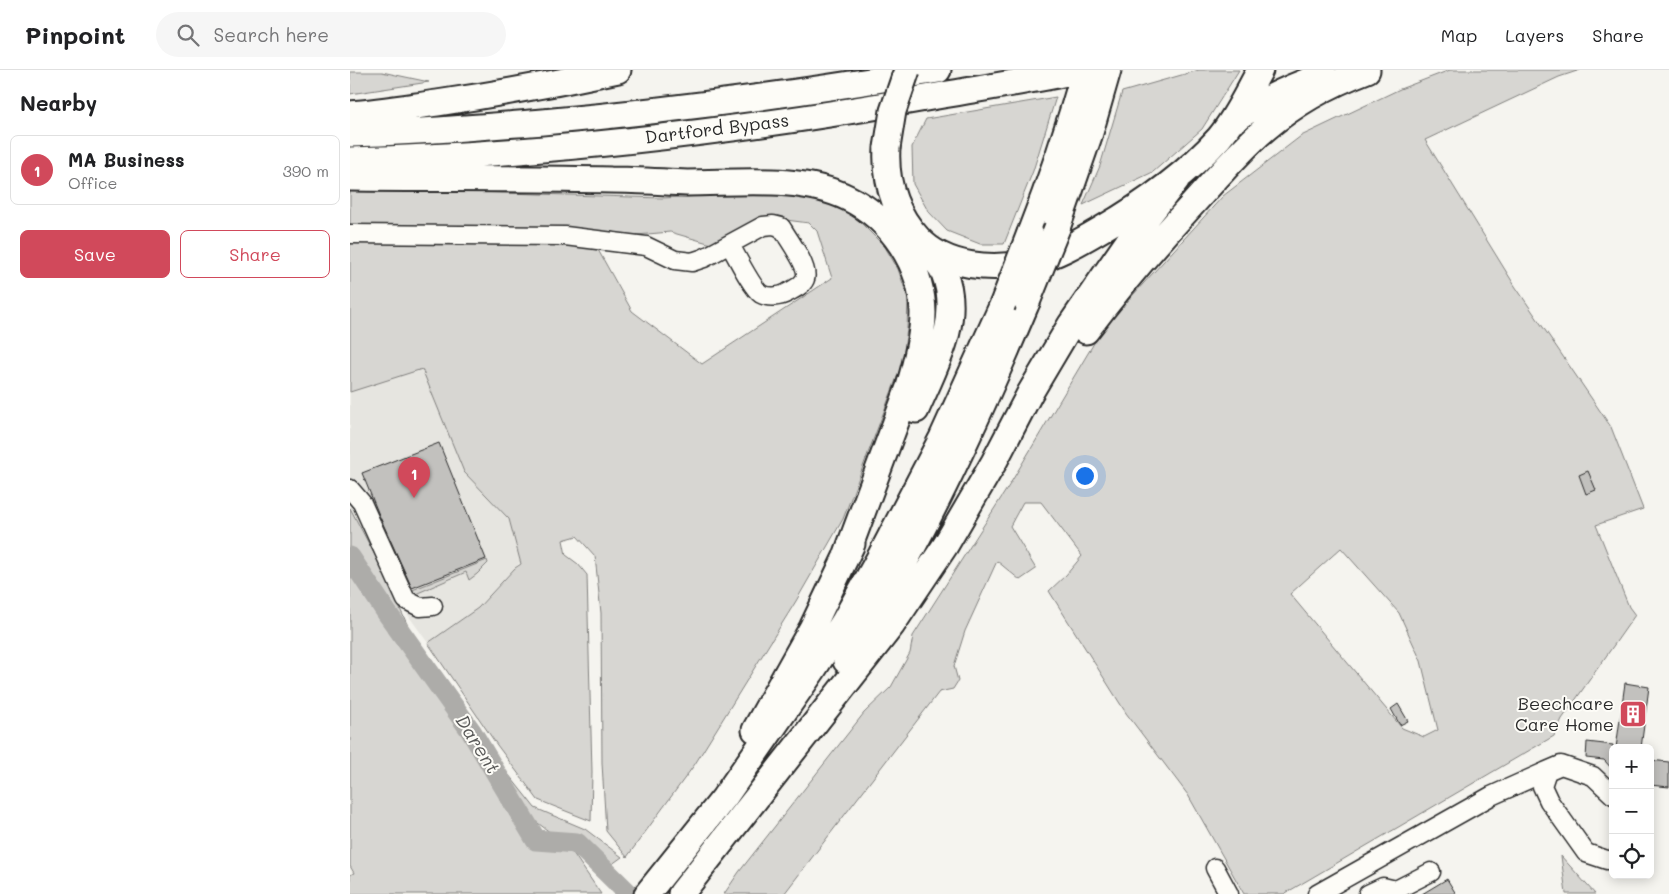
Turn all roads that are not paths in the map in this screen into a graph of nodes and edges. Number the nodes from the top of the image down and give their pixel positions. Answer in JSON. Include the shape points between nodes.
{"nodes":[{"id":1,"x":618,"y":70,"type":"edge"},
{"id":2,"x":907,"y":70,"type":"edge"},
{"id":3,"x":938,"y":70,"type":"edge"},
{"id":4,"x":1080,"y":70,"type":"edge"},
{"id":5,"x":1084,"y":70,"type":"edge"},
{"id":6,"x":1108,"y":70,"type":"edge"},
{"id":7,"x":1260,"y":70,"type":"edge"},
{"id":8,"x":1338,"y":70,"type":"edge"},
{"id":9,"x":1367,"y":70,"type":"edge"},
{"id":10,"x":350,"y":114,"type":"edge"},
{"id":11,"x":1230,"y":124,"type":"junction"},
{"id":12,"x":1079,"y":132,"type":"junction"},
{"id":13,"x":350,"y":134,"type":"edge"},
{"id":14,"x":350,"y":160,"type":"edge"},
{"id":15,"x":350,"y":178,"type":"edge"},
{"id":16,"x":1177,"y":179,"type":"junction"},
{"id":17,"x":612,"y":180,"type":"junction"},
{"id":18,"x":350,"y":234,"type":"edge"},
{"id":19,"x":916,"y":236,"type":"junction"},
{"id":20,"x":730,"y":245,"type":"junction"},
{"id":21,"x":994,"y":462,"type":"junction"},
{"id":22,"x":350,"y":489,"type":"edge"},
{"id":23,"x":845,"y":559,"type":"junction"},
{"id":24,"x":433,"y":606,"type":"dead end"},
{"id":25,"x":1547,"y":772,"type":"junction"},
{"id":26,"x":1609,"y":791,"type":"edge"},
{"id":27,"x":724,"y":798,"type":"junction"},
{"id":28,"x":748,"y":811,"type":"junction"},
{"id":29,"x":1609,"y":860,"type":"edge"},
{"id":30,"x":1215,"y":868,"type":"dead end"},
{"id":31,"x":1431,"y":872,"type":"dead end"},
{"id":32,"x":1395,"y":892,"type":"edge"},
{"id":33,"x":682,"y":893,"type":"edge"},
{"id":34,"x":647,"y":894,"type":"edge"},
{"id":35,"x":1229,"y":894,"type":"edge"},
{"id":36,"x":1317,"y":894,"type":"edge"},
{"id":37,"x":1368,"y":894,"type":"edge"}],
"edges":[{"from":1,"to":10,"type":"highway","via":[[471,98]]},
{"from":2,"to":19,"type":"highway","bridge":true,"via":[[893,111],[886,163],[893,198]]},
{"from":3,"to":13,"type":"highway","name":"Dartford Bypass","via":[[751,100],[620,115]]},
{"from":4,"to":14,"type":"highway","name":"Dartford Bypass","via":[[751,126],[505,152]]},
{"from":5,"to":12,"type":"highway"},
{"from":6,"to":12,"type":"highway"},
{"from":7,"to":11,"type":"highway"},
{"from":8,"to":11,"type":"highway","via":[[1274,94]]},
{"from":9,"to":21,"type":"highway","via":[[1336,83],[1286,112],[1220,174],[1103,308]]},
{"from":11,"to":16,"type":"highway"},
{"from":12,"to":27,"type":"highway","bridge":true,"via":[[1051,180],[1002,306],[942,438],[871,572],[813,670]]},
{"from":12,"to":28,"type":"highway","bridge":true,"via":[[1057,228],[962,451],[860,640]]},
{"from":15,"to":17,"type":"highway"},
{"from":16,"to":19,"type":"highway","via":[[1087,238],[1032,262],[1003,267],[955,261],[937,254]]},
{"from":16,"to":21,"type":"highway","via":[[1127,243],[1071,324]]},
{"from":17,"to":19,"type":"highway","via":[[809,171],[844,180],[863,190]]},
{"from":17,"to":23,"type":"highway","via":[[775,183],[818,188],[846,197],[870,210],[888,227],[904,250],[914,270],[922,300],[922,323],[914,371]]},
{"from":18,"to":20,"type":"street","via":[[565,236],[646,246],[675,260],[692,262]]},
{"from":19,"to":23,"type":"highway","via":[[938,262],[947,282],[948,329],[904,437]]},
{"from":20,"to":20,"type":"street","via":[[763,226],[781,227],[796,250],[806,277],[801,285],[783,295],[761,294]]},
{"from":21,"to":28,"type":"highway","via":[[945,546],[892,625]]},
{"from":22,"to":24,"type":"street","via":[[362,503],[406,600],[420,607]]},
{"from":23,"to":27,"type":"highway","via":[[812,628],[759,722]]},
{"from":25,"to":26,"type":"street","via":[[1561,765],[1593,776]]},
{"from":25,"to":29,"type":"street","via":[[1542,786],[1549,801],[1586,853]]},
{"from":25,"to":36,"type":"street","via":[[1491,796]]},
{"from":27,"to":34,"type":"highway"},
{"from":28,"to":33,"type":"highway"},
{"from":30,"to":35,"type":"street"},
{"from":31,"to":32,"type":"street"},
{"from":32,"to":37,"type":"street","via":[[1383,887]]}]}
